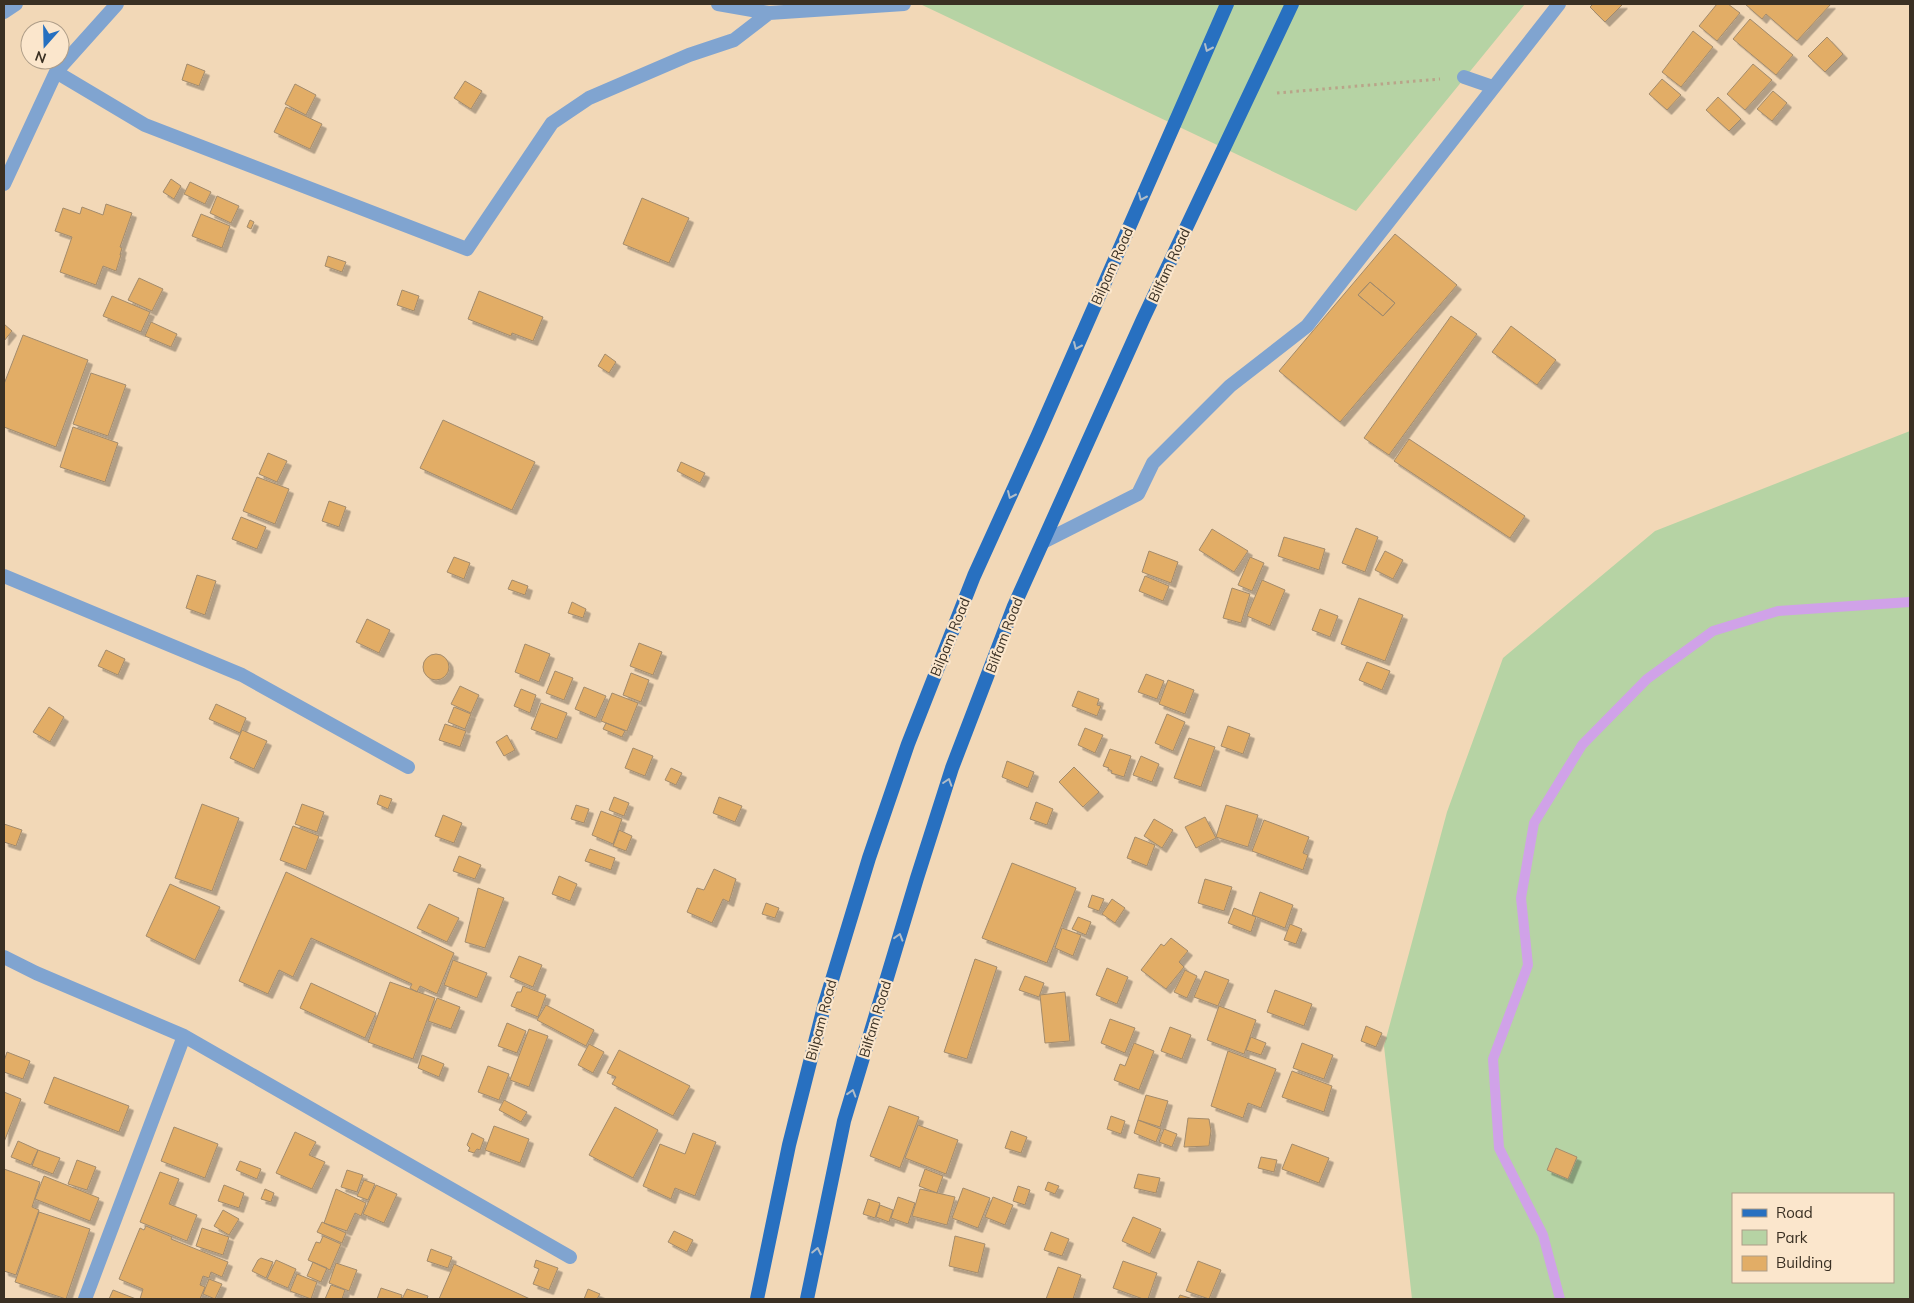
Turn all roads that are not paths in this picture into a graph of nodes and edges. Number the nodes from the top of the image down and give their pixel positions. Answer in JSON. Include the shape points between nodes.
{"nodes":[{"id":1,"x":16,"y":4,"type":"edge"},
{"id":2,"x":116,"y":4,"type":"edge"},
{"id":3,"x":718,"y":4,"type":"edge"},
{"id":4,"x":904,"y":4,"type":"edge"},
{"id":5,"x":1227,"y":4,"type":"edge"},
{"id":6,"x":1292,"y":4,"type":"edge"},
{"id":7,"x":1560,"y":4,"type":"edge"},
{"id":8,"x":4,"y":12,"type":"edge"},
{"id":9,"x":769,"y":13,"type":"junction"},
{"id":10,"x":56,"y":72,"type":"junction"},
{"id":11,"x":1464,"y":77,"type":"road end"},
{"id":12,"x":1493,"y":87,"type":"junction"},
{"id":13,"x":4,"y":184,"type":"edge"},
{"id":14,"x":1043,"y":542,"type":"junction"},
{"id":15,"x":4,"y":576,"type":"edge"},
{"id":16,"x":408,"y":767,"type":"dead end"},
{"id":17,"x":4,"y":957,"type":"edge"},
{"id":18,"x":184,"y":1036,"type":"junction"},
{"id":19,"x":570,"y":1257,"type":"dead end"},
{"id":20,"x":86,"y":1299,"type":"edge"},
{"id":21,"x":757,"y":1299,"type":"edge"},
{"id":22,"x":807,"y":1299,"type":"edge"}],
"edges":[{"from":1,"to":8,"type":"street"},
{"from":2,"to":10,"type":"street"},
{"from":3,"to":9,"type":"street"},
{"from":4,"to":9,"type":"street"},
{"from":5,"to":21,"type":"main road","name":"Bilpam Road","one_way":true,"via":[[974,576],[908,744],[824,1003],[789,1145]]},
{"from":6,"to":14,"type":"main road","name":"Bilfam Road"},
{"from":7,"to":12,"type":"street"},
{"from":9,"to":10,"type":"street","via":[[734,40],[689,55],[589,98],[552,123],[467,249],[145,125]]},
{"from":10,"to":13,"type":"street"},
{"from":11,"to":12,"type":"street"},
{"from":12,"to":14,"type":"street","via":[[1307,326],[1230,386],[1153,463],[1138,494]]},
{"from":22,"to":14,"type":"main road","name":"Bilfam Road","one_way":true,"via":[[844,1121],[917,878],[952,768],[1014,606]]},
{"from":15,"to":16,"type":"street","via":[[242,675]]},
{"from":17,"to":18,"type":"street"},
{"from":18,"to":19,"type":"street"},
{"from":18,"to":20,"type":"street"}]}
